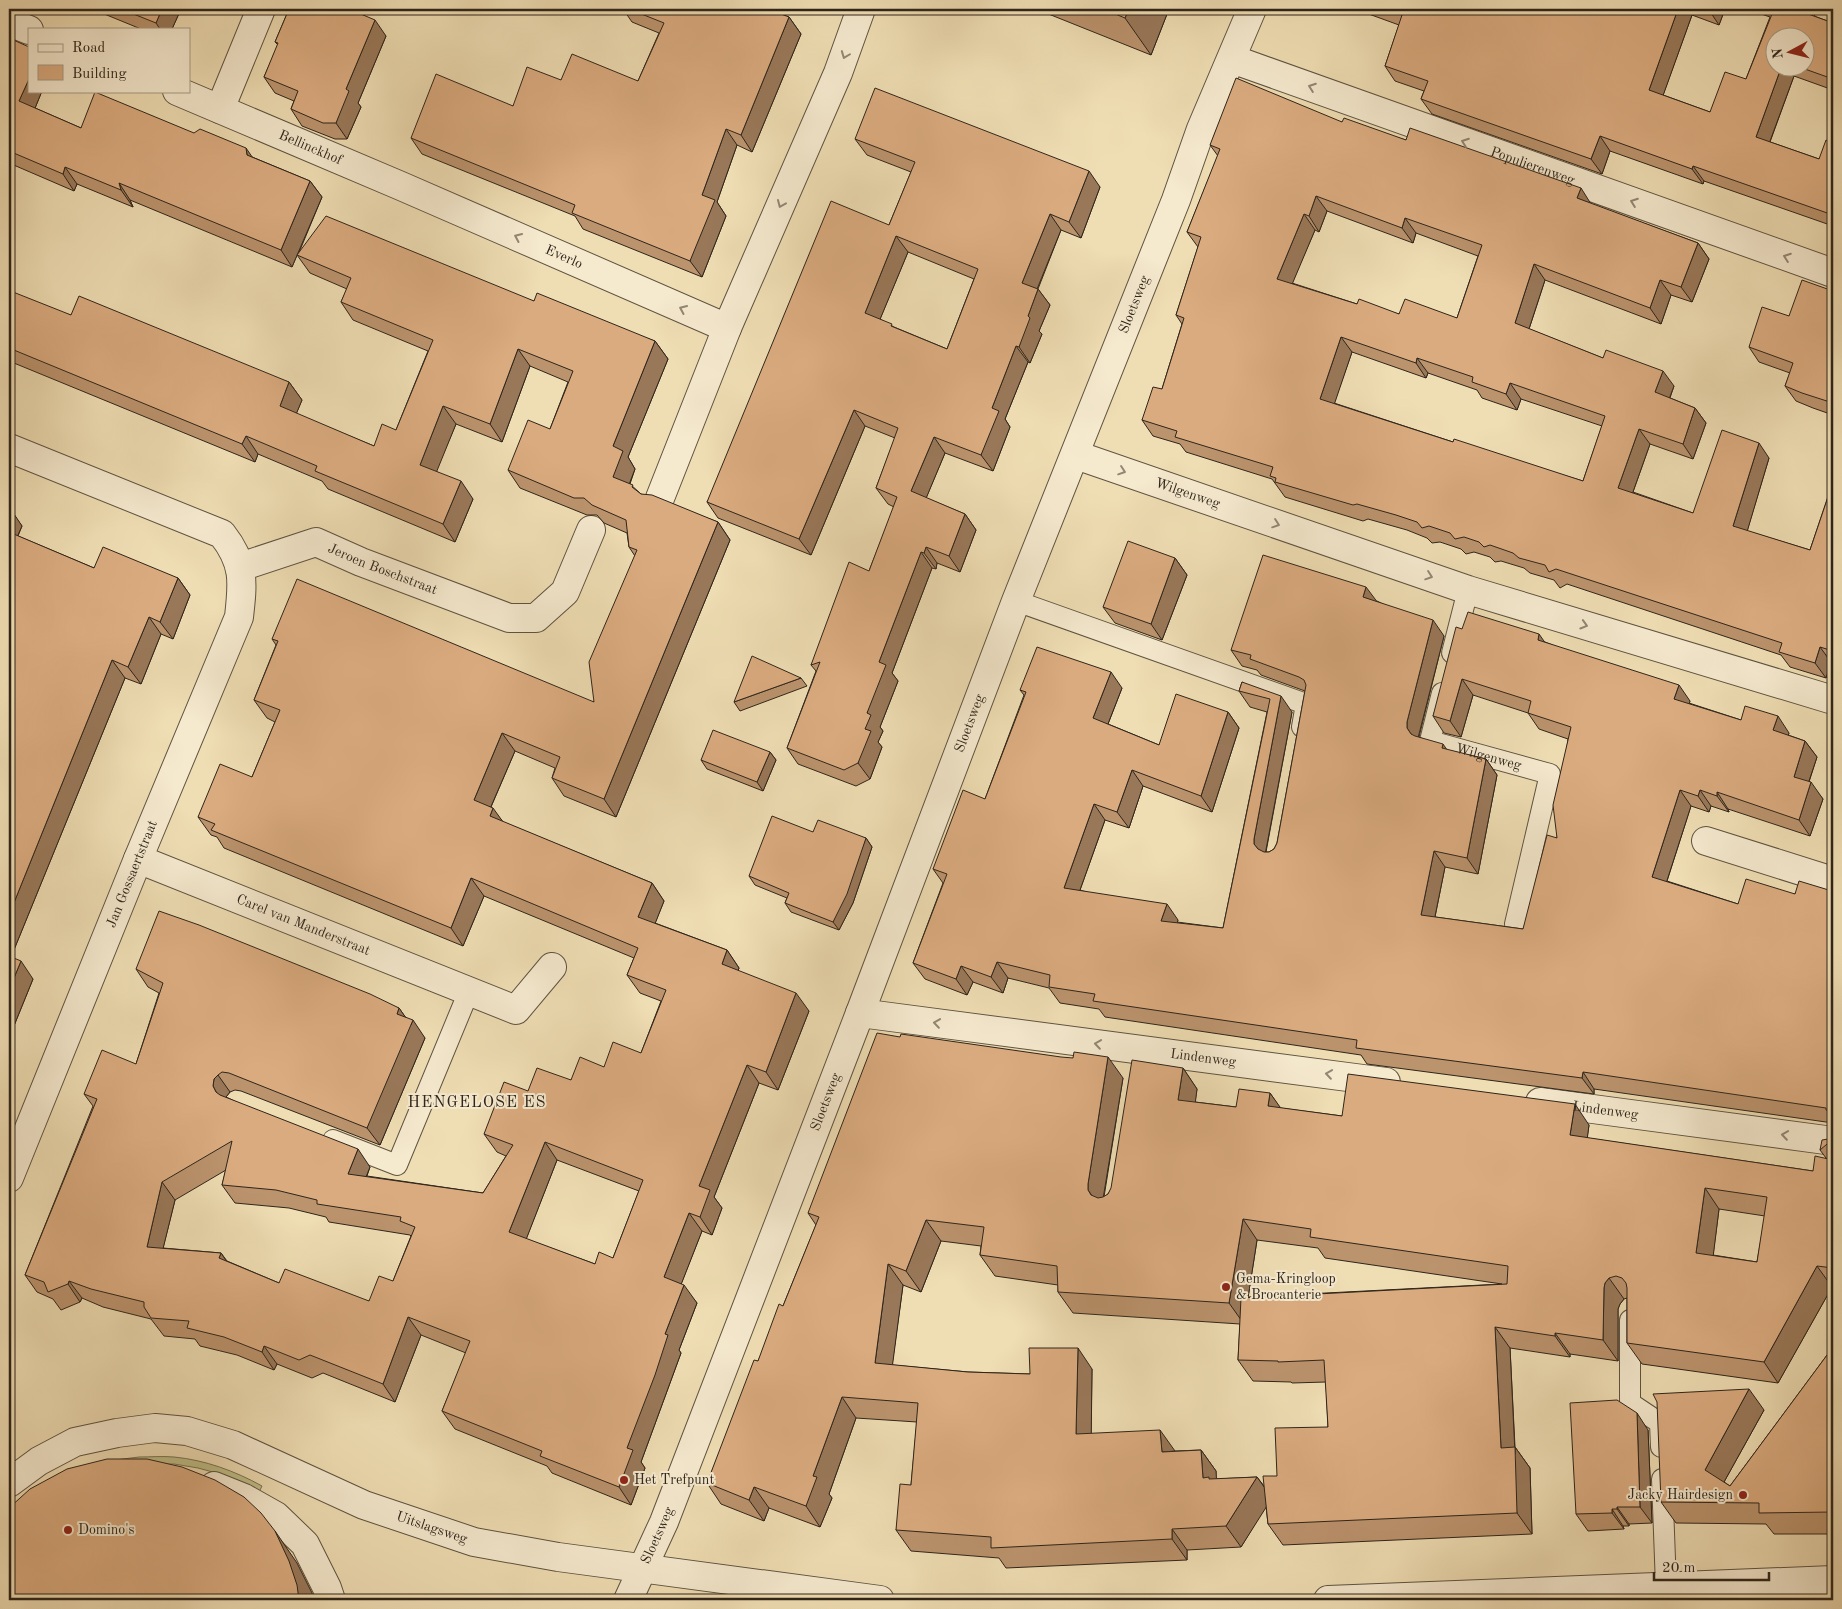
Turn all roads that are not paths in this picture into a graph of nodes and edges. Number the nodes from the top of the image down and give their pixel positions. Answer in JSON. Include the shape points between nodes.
{"nodes":[{"id":1,"x":261,"y":9,"type":"edge"},
{"id":2,"x":861,"y":9,"type":"edge"},
{"id":3,"x":1252,"y":9,"type":"edge"},
{"id":4,"x":9,"y":22,"type":"edge"},
{"id":5,"x":28,"y":30,"type":"edge"},
{"id":6,"x":1232,"y":59,"type":"junction"},
{"id":7,"x":179,"y":92,"type":"edge"},
{"id":8,"x":220,"y":109,"type":"junction"},
{"id":9,"x":401,"y":186,"type":"joint"},
{"id":10,"x":1833,"y":273,"type":"edge"},
{"id":11,"x":727,"y":328,"type":"junction"},
{"id":12,"x":9,"y":448,"type":"edge"},
{"id":13,"x":1076,"y":455,"type":"junction"},
{"id":14,"x":660,"y":498,"type":"edge"},
{"id":15,"x":591,"y":530,"type":"dead end"},
{"id":16,"x":240,"y":567,"type":"junction"},
{"id":17,"x":1468,"y":590,"type":"junction"},
{"id":18,"x":1016,"y":601,"type":"junction"},
{"id":19,"x":1833,"y":700,"type":"edge"},
{"id":20,"x":1299,"y":743,"type":"edge"},
{"id":21,"x":1706,"y":841,"type":"dead end"},
{"id":22,"x":138,"y":859,"type":"junction"},
{"id":23,"x":1833,"y":881,"type":"edge"},
{"id":24,"x":1515,"y":924,"type":"dead end"},
{"id":25,"x":552,"y":967,"type":"dead end"},
{"id":26,"x":469,"y":991,"type":"junction"},
{"id":27,"x":860,"y":1012,"type":"junction"},
{"id":28,"x":1407,"y":1085,"type":"edge"},
{"id":29,"x":1516,"y":1099,"type":"edge"},
{"id":30,"x":317,"y":1134,"type":"edge"},
{"id":31,"x":1833,"y":1141,"type":"edge"},
{"id":32,"x":9,"y":1178,"type":"edge"},
{"id":33,"x":1630,"y":1309,"type":"edge"},
{"id":34,"x":190,"y":1479,"type":"edge"},
{"id":35,"x":9,"y":1483,"type":"edge"},
{"id":36,"x":642,"y":1569,"type":"junction"},
{"id":37,"x":1666,"y":1586,"type":"junction"},
{"id":38,"x":1820,"y":1587,"type":"edge"},
{"id":39,"x":331,"y":1600,"type":"edge"},
{"id":40,"x":628,"y":1600,"type":"edge"},
{"id":41,"x":880,"y":1600,"type":"edge"},
{"id":42,"x":1328,"y":1600,"type":"edge"}],
"edges":[{"from":1,"to":8,"type":"street"},
{"from":2,"to":11,"type":"street","one_way":true,"via":[[838,73]]},
{"from":3,"to":6,"type":"street","name":"Sloetsweg"},
{"from":4,"to":5,"type":"street"},
{"from":10,"to":6,"type":"street","name":"Populierenweg","one_way":true},
{"from":6,"to":13,"type":"street","name":"Sloetsweg","via":[[1201,129]]},
{"from":7,"to":8,"type":"street","name":"Bellinckhof"},
{"from":8,"to":9,"type":"street","name":"Bellinckhof"},
{"from":11,"to":9,"type":"street","name":"Everlo","one_way":true},
{"from":11,"to":14,"type":"street"},
{"from":12,"to":16,"type":"street","via":[[222,534],[233,548]]},
{"from":13,"to":17,"type":"street","name":"Wilgenweg","one_way":true},
{"from":13,"to":18,"type":"street","name":"Sloetsweg"},
{"from":15,"to":16,"type":"street","name":"Jeroen Boschstraat","via":[[566,592],[536,618],[509,618],[316,542]]},
{"from":16,"to":22,"type":"street","name":"Jan Gossaertstraat","via":[[239,617]]},
{"from":17,"to":19,"type":"street","name":"Wilgenweg","one_way":true},
{"from":17,"to":24,"type":"lane","name":"Wilgenweg","via":[[1430,741],[1550,774]]},
{"from":18,"to":20,"type":"lane","via":[[1306,704]]},
{"from":18,"to":27,"type":"street","name":"Sloetsweg"},
{"from":21,"to":23,"type":"street"},
{"from":22,"to":26,"type":"street","name":"Carel van Manderstraat"},
{"from":22,"to":32,"type":"street","name":"Jan Gossaertstraat"},
{"from":25,"to":26,"type":"street","name":"Carel van Manderstraat","via":[[516,1010]]},
{"from":26,"to":30,"type":"lane","via":[[397,1165]]},
{"from":28,"to":27,"type":"street","name":"Lindenweg","one_way":true,"via":[[1138,1059]]},
{"from":27,"to":36,"type":"street","name":"Sloetsweg","via":[[667,1513]]},
{"from":31,"to":29,"type":"street","name":"Lindenweg","one_way":true},
{"from":33,"to":37,"type":"lane","via":[[1630,1403],[1660,1423]]},
{"from":34,"to":39,"type":"street","via":[[244,1498],[276,1516],[305,1544]]},
{"from":35,"to":36,"type":"street","name":"Uitslagsweg","via":[[39,1461],[75,1442],[155,1428],[186,1431],[233,1445],[364,1505],[474,1542]]},
{"from":36,"to":40,"type":"street","name":"Sloetsweg"},
{"from":36,"to":41,"type":"street","name":"Uitslagsweg"},
{"from":37,"to":38,"type":"street"},
{"from":37,"to":42,"type":"street"}]}
